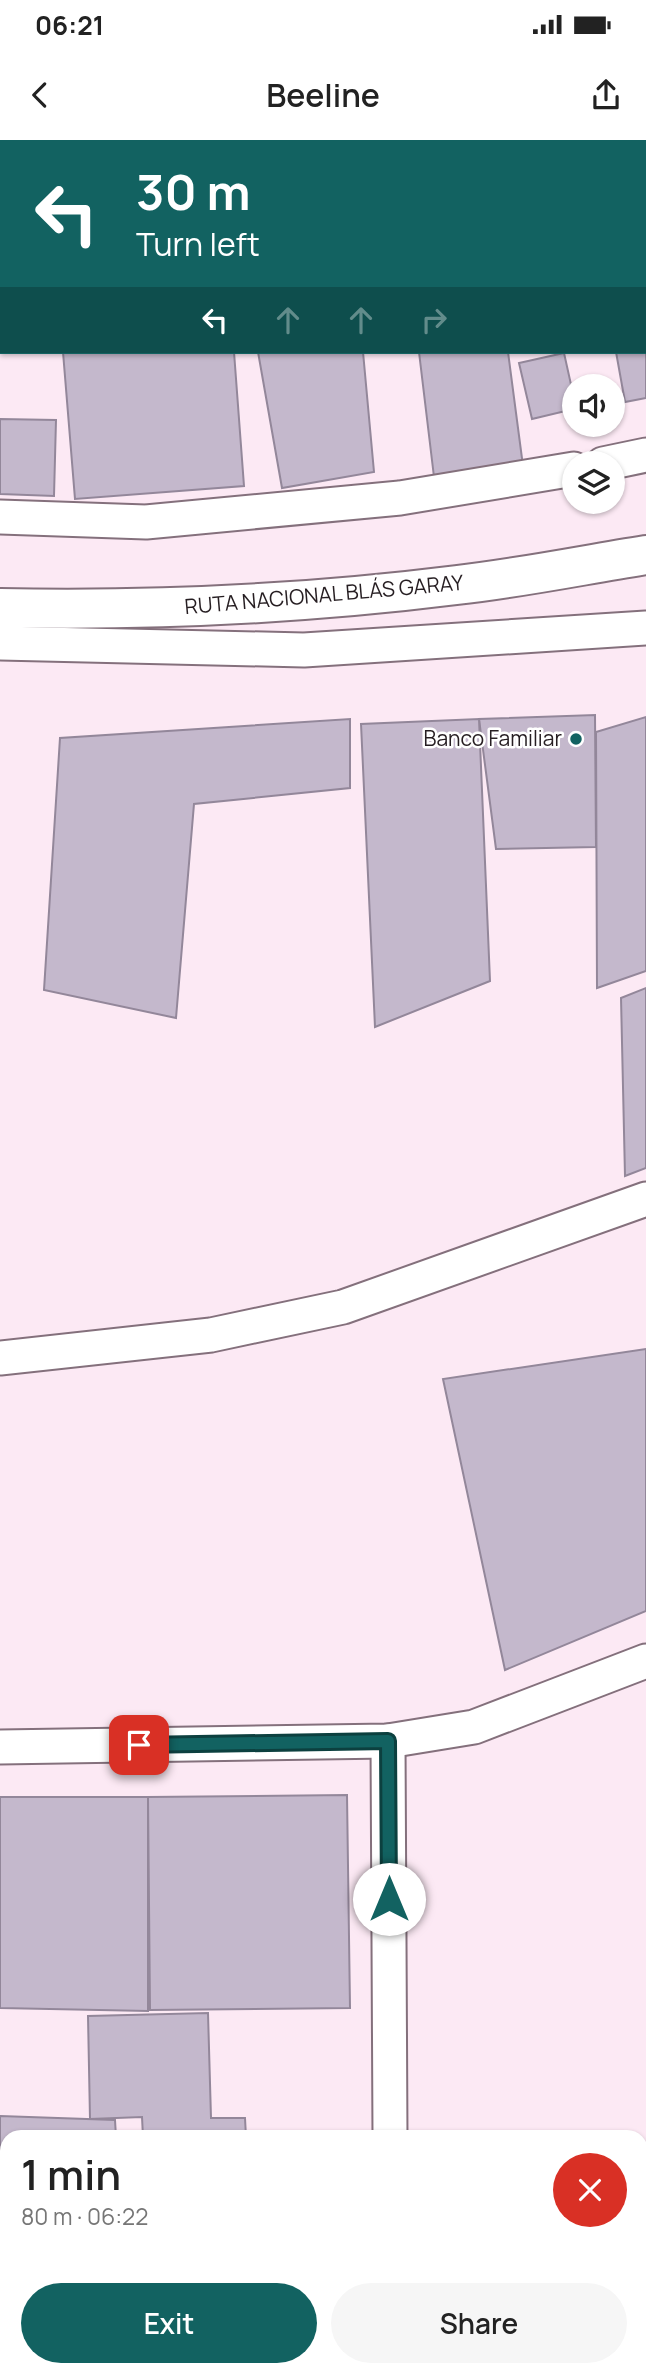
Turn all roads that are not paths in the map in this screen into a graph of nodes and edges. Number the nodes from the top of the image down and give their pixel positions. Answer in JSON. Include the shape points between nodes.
{"nodes":[{"id":1,"x":646,"y":455,"type":"edge"},
{"id":2,"x":625,"y":459,"type":"edge"},
{"id":3,"x":562,"y":470,"type":"edge"},
{"id":4,"x":0,"y":517,"type":"edge"},
{"id":5,"x":646,"y":555,"type":"edge"},
{"id":6,"x":0,"y":608,"type":"edge"},
{"id":7,"x":646,"y":628,"type":"edge"},
{"id":8,"x":0,"y":643,"type":"edge"},
{"id":9,"x":646,"y":1199,"type":"edge"},
{"id":10,"x":0,"y":1358,"type":"edge"},
{"id":11,"x":646,"y":1661,"type":"edge"},
{"id":12,"x":388,"y":1741,"type":"junction"},
{"id":13,"x":0,"y":1747,"type":"edge"},
{"id":14,"x":390,"y":2130,"type":"edge"}],
"edges":[{"from":1,"to":2,"type":"street"},
{"from":3,"to":4,"type":"street","via":[[400,498],[146,522]]},
{"from":5,"to":6,"type":"highway","name":"RUTA NACIONAL BLÁS GARAY","via":[[458,585],[287,602],[113,610]]},
{"from":7,"to":8,"type":"street","via":[[303,650]]},
{"from":9,"to":10,"type":"street","via":[[343,1307],[211,1335]]},
{"from":11,"to":12,"type":"street","via":[[474,1727]]},
{"from":12,"to":13,"type":"street"},
{"from":12,"to":14,"type":"street"}]}
